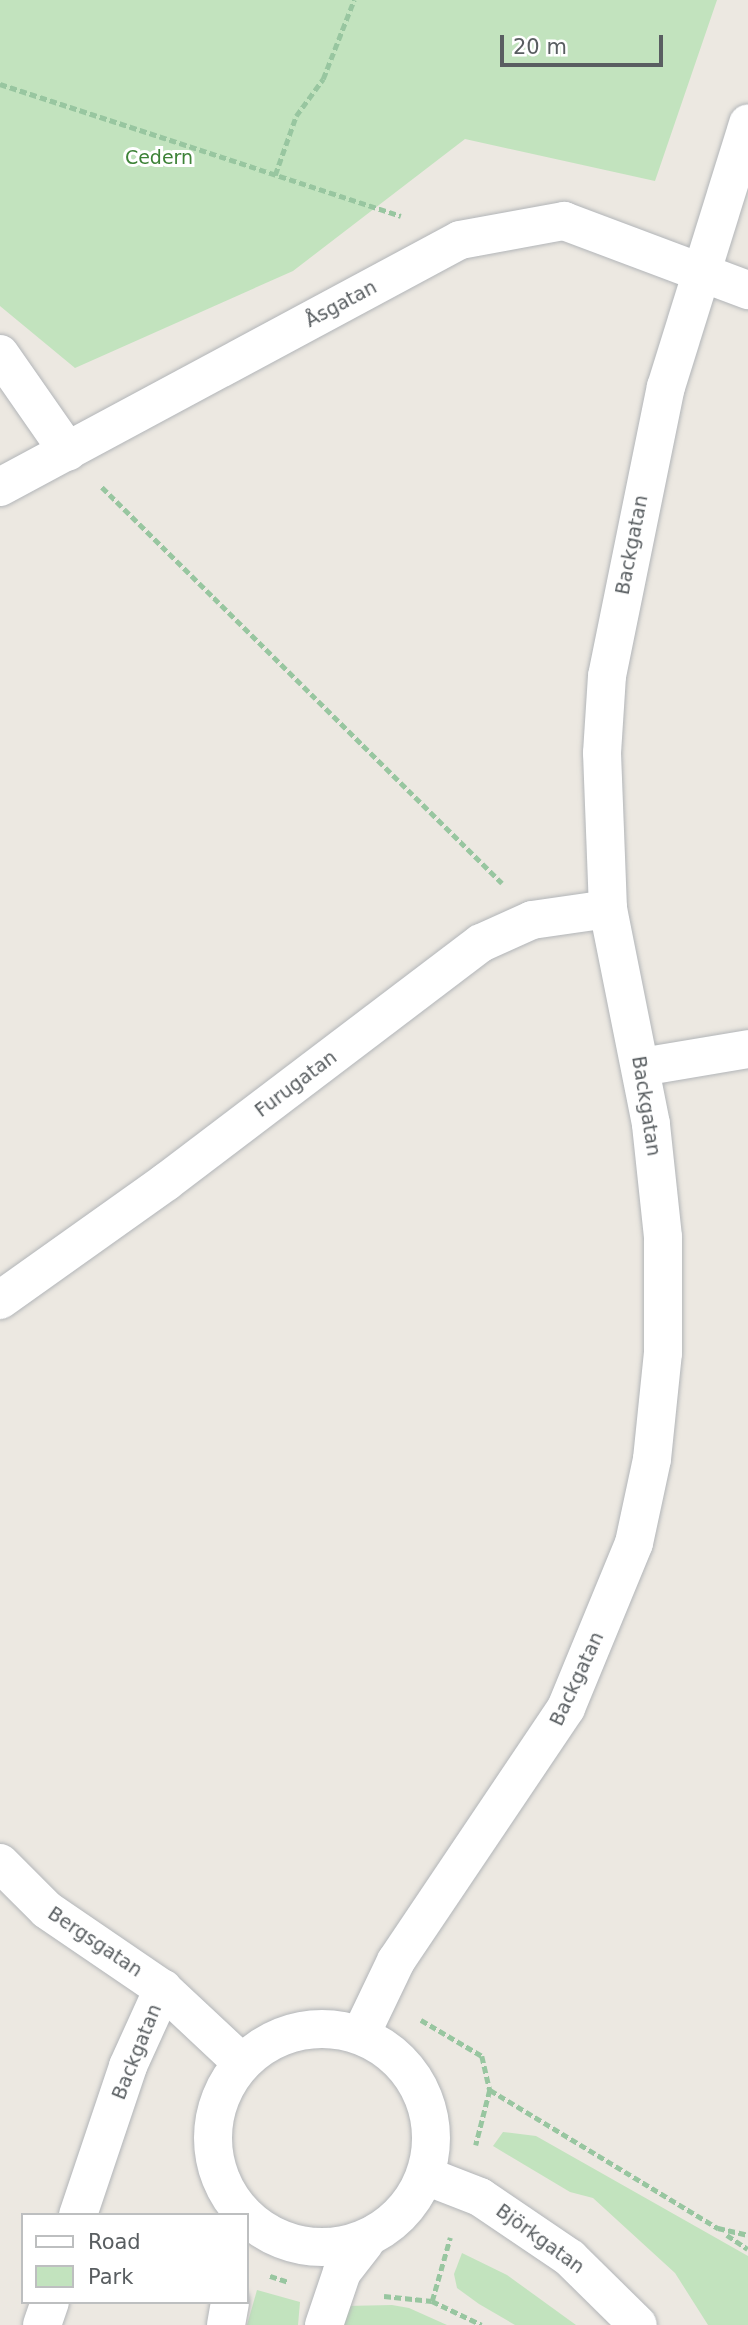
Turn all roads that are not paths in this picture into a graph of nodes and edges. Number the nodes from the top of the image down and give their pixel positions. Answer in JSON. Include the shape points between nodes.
{"nodes":[{"id":1,"x":748,"y":122,"type":"edge"},
{"id":2,"x":701,"y":274,"type":"junction"},
{"id":3,"x":748,"y":290,"type":"edge"},
{"id":4,"x":0,"y":354,"type":"edge"},
{"id":5,"x":80,"y":464,"type":"junction"},
{"id":6,"x":0,"y":487,"type":"edge"},
{"id":7,"x":608,"y":909,"type":"junction"},
{"id":8,"x":748,"y":1049,"type":"edge"},
{"id":9,"x":641,"y":1067,"type":"junction"},
{"id":10,"x":0,"y":1300,"type":"edge"},
{"id":11,"x":0,"y":1863,"type":"edge"},
{"id":12,"x":163,"y":1989,"type":"junction"},
{"id":13,"x":361,"y":2034,"type":"junction"},
{"id":14,"x":241,"y":2062,"type":"junction"},
{"id":15,"x":426,"y":2176,"type":"junction"},
{"id":16,"x":239,"y":2211,"type":"edge"},
{"id":17,"x":79,"y":2213,"type":"edge"},
{"id":18,"x":248,"y":2219,"type":"edge"},
{"id":19,"x":365,"y":2243,"type":"junction"},
{"id":20,"x":49,"y":2304,"type":"edge"},
{"id":21,"x":230,"y":2304,"type":"edge"},
{"id":22,"x":42,"y":2325,"type":"edge"},
{"id":23,"x":226,"y":2325,"type":"edge"},
{"id":24,"x":324,"y":2325,"type":"edge"},
{"id":25,"x":638,"y":2325,"type":"edge"}],
"edges":[{"from":1,"to":2,"type":"street","name":"Backgatan"},
{"from":2,"to":3,"type":"street","name":"Åsgatan"},
{"from":2,"to":5,"type":"street","name":"Åsgatan","via":[[564,221],[460,240]]},
{"from":2,"to":7,"type":"street","name":"Backgatan","via":[[666,387],[607,676],[602,820]]},
{"from":4,"to":5,"type":"street"},
{"from":5,"to":6,"type":"street","name":"Åsgatan"},
{"from":7,"to":9,"type":"street","name":"Backgatan"},
{"from":7,"to":10,"type":"street","name":"Furugatan","via":[[532,920],[481,943],[166,1182]]},
{"from":8,"to":9,"type":"street"},
{"from":9,"to":13,"type":"street","name":"Backgatan","via":[[663,1237],[663,1353],[652,1459],[634,1543],[566,1708],[396,1961]]},
{"from":11,"to":12,"type":"street","name":"Bergsgatan","via":[[47,1910]]},
{"from":12,"to":14,"type":"street","name":"Backgatan"},
{"from":12,"to":17,"type":"street","name":"Backgatan","via":[[128,2066]]},
{"from":13,"to":14,"type":"street","via":[[324,2028],[286,2033]]},
{"from":13,"to":15,"type":"street","via":[[388,2051],[421,2093],[432,2153]]},
{"from":14,"to":16,"type":"street","via":[[217,2099],[211,2127],[220,2175]]},
{"from":15,"to":19,"type":"street","via":[[409,2207]]},
{"from":15,"to":25,"type":"street","name":"Björkgatan","via":[[480,2197],[539,2236],[614,2297]]},
{"from":18,"to":19,"type":"street","via":[[265,2233],[290,2244],[323,2248]]},
{"from":19,"to":24,"type":"street","via":[[342,2272]]},
{"from":20,"to":22,"type":"street"},
{"from":21,"to":23,"type":"street"}]}
